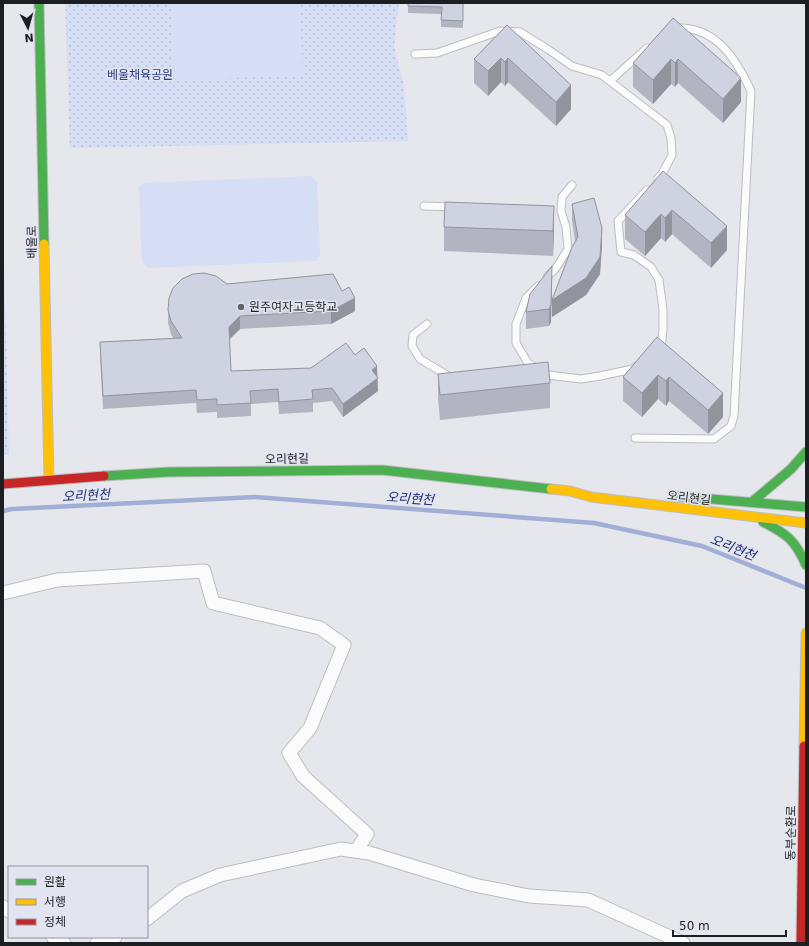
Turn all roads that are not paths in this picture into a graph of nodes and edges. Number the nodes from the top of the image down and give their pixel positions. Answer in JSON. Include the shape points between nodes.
{"nodes":[{"id":1,"x":39,"y":3,"type":"edge"},
{"id":2,"x":670,"y":28,"type":"edge"},
{"id":3,"x":652,"y":44,"type":"edge"},
{"id":4,"x":415,"y":54,"type":"dead end"},
{"id":5,"x":610,"y":81,"type":"junction"},
{"id":6,"x":572,"y":185,"type":"dead end"},
{"id":7,"x":424,"y":206,"type":"dead end"},
{"id":8,"x":462,"y":207,"type":"edge"},
{"id":9,"x":427,"y":324,"type":"dead end"},
{"id":10,"x":660,"y":352,"type":"edge"},
{"id":11,"x":644,"y":361,"type":"edge"},
{"id":12,"x":457,"y":379,"type":"edge"},
{"id":13,"x":636,"y":438,"type":"dead end"},
{"id":14,"x":806,"y":452,"type":"edge"},
{"id":15,"x":49,"y":480,"type":"junction"},
{"id":16,"x":3,"y":484,"type":"edge"},
{"id":17,"x":612,"y":490,"type":"dead end"},
{"id":18,"x":570,"y":491,"type":"junction"},
{"id":19,"x":666,"y":495,"type":"dead end"},
{"id":20,"x":752,"y":502,"type":"junction"},
{"id":21,"x":806,"y":507,"type":"edge"},
{"id":22,"x":757,"y":518,"type":"junction"},
{"id":23,"x":806,"y":523,"type":"edge"},
{"id":24,"x":806,"y":565,"type":"edge"},
{"id":25,"x":3,"y":593,"type":"edge"},
{"id":26,"x":806,"y":633,"type":"edge"},
{"id":27,"x":356,"y":851,"type":"junction"},
{"id":28,"x":148,"y":919,"type":"edge"},
{"id":29,"x":55,"y":938,"type":"edge"},
{"id":30,"x":112,"y":938,"type":"edge"},
{"id":31,"x":64,"y":943,"type":"edge"},
{"id":32,"x":97,"y":943,"type":"edge"},
{"id":33,"x":683,"y":943,"type":"edge"},
{"id":34,"x":802,"y":943,"type":"edge"}],
"edges":[{"from":1,"to":15,"type":"street","name":"배울로"},
{"from":2,"to":13,"type":"lane","via":[[684,27],[706,34],[722,45],[739,66],[751,91],[734,416],[731,426],[714,439]]},
{"from":3,"to":5,"type":"lane"},
{"from":4,"to":5,"type":"lane","via":[[438,53],[500,31],[520,32],[572,66],[602,75]]},
{"from":5,"to":10,"type":"lane","via":[[667,125],[671,138],[672,155],[662,174],[618,221],[621,252],[634,255],[651,267],[659,280],[663,310]]},
{"from":6,"to":11,"type":"lane","via":[[562,197],[557,211],[566,227],[568,249],[556,268],[526,298],[516,324],[516,343],[524,364],[548,375],[581,379],[633,369]]},
{"from":7,"to":8,"type":"lane"},
{"from":9,"to":12,"type":"lane","via":[[413,335],[412,346],[420,359]]},
{"from":14,"to":20,"type":"street","via":[[791,469]]},
{"from":15,"to":16,"type":"street","name":"오리현길"},
{"from":15,"to":18,"type":"street","name":"오리현길","via":[[169,472],[382,470]]},
{"from":17,"to":18,"type":"street","name":"오리현길","via":[[589,488]]},
{"from":18,"to":22,"type":"street","name":"오리현길","via":[[591,497]]},
{"from":19,"to":20,"type":"street","name":"오리현길"},
{"from":20,"to":21,"type":"street","name":"오리현길"},
{"from":22,"to":23,"type":"street","name":"오리현길"},
{"from":22,"to":24,"type":"street","via":[[789,538],[798,548]]},
{"from":25,"to":27,"type":"street","via":[[57,580],[204,571],[213,603],[320,628],[338,641],[344,646],[310,728],[289,753],[303,776],[367,834]]},
{"from":26,"to":34,"type":"street","name":"동부순환로"},
{"from":27,"to":28,"type":"street","via":[[341,849],[220,874],[182,891]]},
{"from":27,"to":33,"type":"street","via":[[474,885],[529,896],[588,900]]},
{"from":29,"to":31,"type":"street"},
{"from":30,"to":32,"type":"street"}]}
